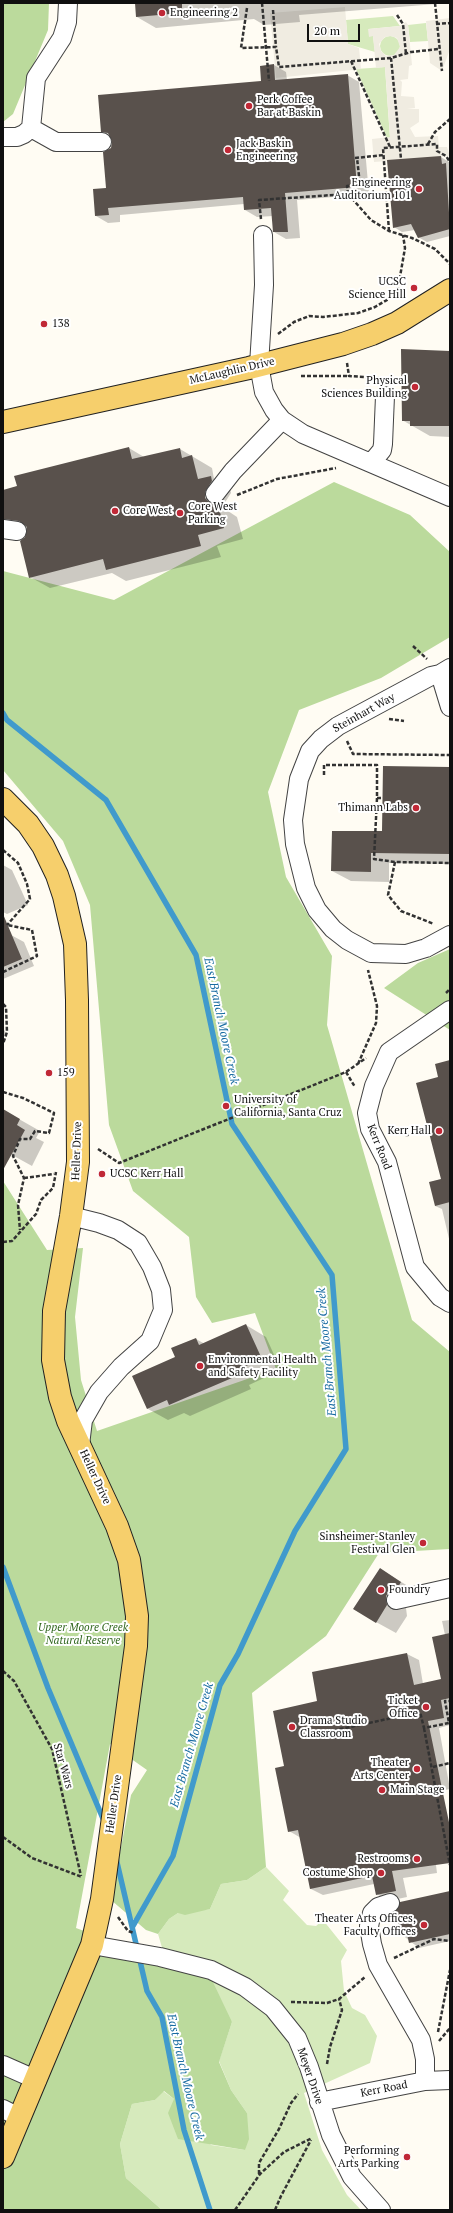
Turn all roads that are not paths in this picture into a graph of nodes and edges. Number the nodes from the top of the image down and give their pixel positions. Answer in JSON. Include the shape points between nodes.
{"nodes":[{"id":1,"x":68,"y":3,"type":"edge"},
{"id":2,"x":31,"y":128,"type":"junction"},
{"id":3,"x":3,"y":137,"type":"edge"},
{"id":4,"x":102,"y":142,"type":"dead end"},
{"id":5,"x":263,"y":234,"type":"road end"},
{"id":6,"x":450,"y":290,"type":"edge"},
{"id":7,"x":259,"y":365,"type":"junction"},
{"id":8,"x":385,"y":396,"type":"dead end"},
{"id":9,"x":282,"y":420,"type":"junction"},
{"id":10,"x":7,"y":422,"type":"edge"},
{"id":11,"x":372,"y":462,"type":"junction"},
{"id":12,"x":215,"y":494,"type":"dead end"},
{"id":13,"x":450,"y":497,"type":"edge"},
{"id":14,"x":439,"y":668,"type":"edge"},
{"id":15,"x":450,"y":707,"type":"edge"},
{"id":16,"x":3,"y":799,"type":"edge"},
{"id":17,"x":444,"y":930,"type":"edge"},
{"id":18,"x":450,"y":1010,"type":"edge"},
{"id":19,"x":71,"y":1216,"type":"junction"},
{"id":20,"x":450,"y":1303,"type":"edge"},
{"id":21,"x":80,"y":1445,"type":"junction"},
{"id":22,"x":450,"y":1588,"type":"edge"},
{"id":23,"x":396,"y":1600,"type":"dead end"},
{"id":24,"x":390,"y":1903,"type":"dead end"},
{"id":25,"x":92,"y":1945,"type":"junction"},
{"id":26,"x":3,"y":2065,"type":"edge"},
{"id":27,"x":36,"y":2080,"type":"junction"},
{"id":28,"x":450,"y":2080,"type":"edge"},
{"id":29,"x":425,"y":2081,"type":"junction"},
{"id":30,"x":319,"y":2102,"type":"junction"},
{"id":31,"x":12,"y":2113,"type":"edge"},
{"id":32,"x":3,"y":2157,"type":"edge"},
{"id":33,"x":380,"y":2210,"type":"edge"}],
"edges":[{"from":1,"to":2,"type":"street","via":[[67,22],[62,38],[36,78]]},
{"from":2,"to":3,"type":"street","via":[[17,137]]},
{"from":2,"to":4,"type":"street","via":[[56,142]]},
{"from":5,"to":7,"type":"street","via":[[264,285]]},
{"from":6,"to":7,"type":"main road","name":"McLaughlin Drive","via":[[397,323],[372,334]]},
{"from":7,"to":9,"type":"street","via":[[267,399]]},
{"from":7,"to":10,"type":"main road","name":"McLaughlin Drive"},
{"from":8,"to":11,"type":"street","via":[[384,444]]},
{"from":9,"to":11,"type":"street","via":[[303,434]]},
{"from":9,"to":12,"type":"street","via":[[233,471]]},
{"from":11,"to":13,"type":"street"},
{"from":14,"to":15,"type":"street"},
{"from":14,"to":17,"type":"street","name":"Steinhart Way","via":[[431,676],[338,726],[321,739],[310,751],[304,766],[296,793],[293,820],[297,856],[306,888],[317,910],[333,929],[348,940],[371,953],[406,954],[426,948]]},
{"from":16,"to":19,"type":"main road","name":"Heller Drive","via":[[28,824],[47,853],[64,896],[75,944],[79,1148]]},
{"from":18,"to":20,"type":"street","name":"Kerr Road","via":[[389,1052],[374,1086],[367,1113],[370,1129],[387,1162],[415,1267],[440,1297]]},
{"from":19,"to":21,"type":"main road","name":"Heller Drive","via":[[54,1311],[53,1360],[60,1397]]},
{"from":19,"to":21,"type":"street","via":[[99,1222],[138,1243],[152,1267],[161,1290],[163,1310],[150,1341],[121,1367],[99,1392],[83,1420]]},
{"from":21,"to":25,"type":"main road","name":"Heller Drive","via":[[117,1526],[129,1560],[137,1616],[136,1646],[102,1899]]},
{"from":22,"to":23,"type":"street"},
{"from":24,"to":29,"type":"street","via":[[378,1907],[372,1913],[368,1926],[378,1965],[429,2052]]},
{"from":25,"to":27,"type":"main road","name":"Heller Drive"},
{"from":25,"to":30,"type":"street","name":"Meyer Drive","via":[[160,1957],[211,1970],[245,1987],[273,2008],[297,2038]]},
{"from":26,"to":27,"type":"street"},
{"from":27,"to":31,"type":"main road","name":"Heller Drive"},
{"from":28,"to":29,"type":"street","name":"Kerr Road"},
{"from":29,"to":30,"type":"street","name":"Kerr Road"},
{"from":30,"to":33,"type":"street","name":"Meyer Drive","via":[[331,2135],[352,2176]]},
{"from":31,"to":32,"type":"main road","name":"Heller Drive"}]}
